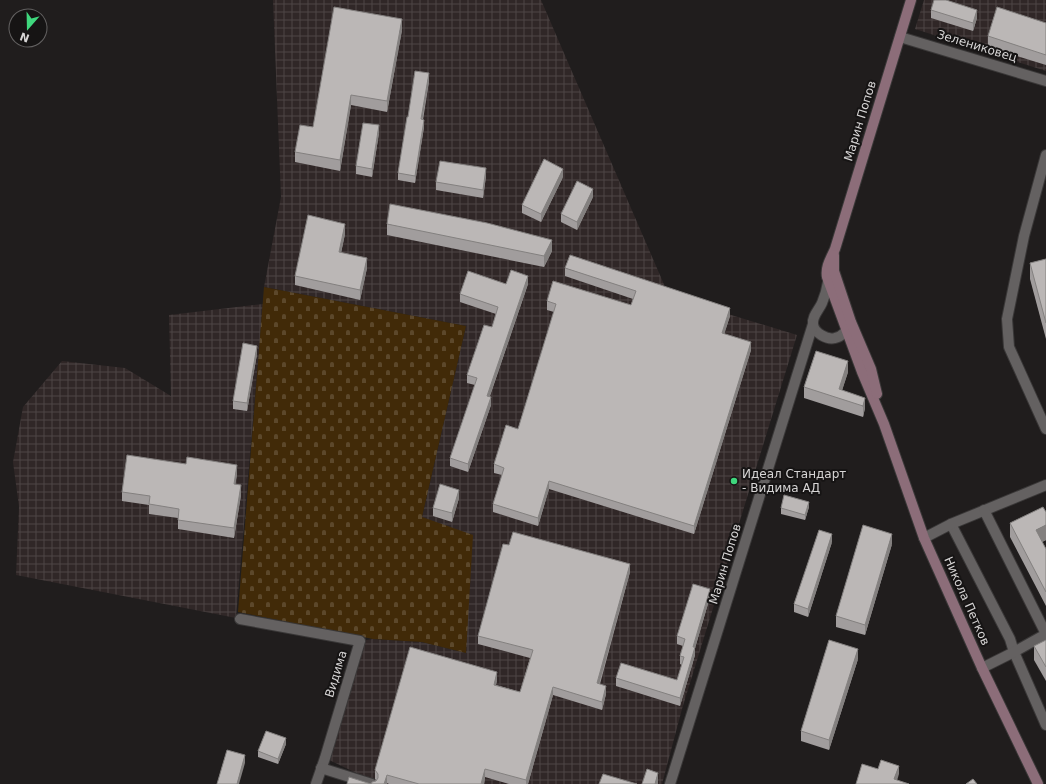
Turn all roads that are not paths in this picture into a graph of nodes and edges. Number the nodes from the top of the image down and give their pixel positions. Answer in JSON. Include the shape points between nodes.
{"nodes":[{"id":1,"x":911,"y":0,"type":"edge"},
{"id":2,"x":900,"y":37,"type":"junction"},
{"id":3,"x":1046,"y":81,"type":"edge"},
{"id":4,"x":1046,"y":155,"type":"edge"},
{"id":5,"x":835,"y":249,"type":"junction"},
{"id":6,"x":828,"y":282,"type":"junction"},
{"id":7,"x":842,"y":306,"type":"junction"},
{"id":8,"x":820,"y":307,"type":"junction"},
{"id":9,"x":813,"y":324,"type":"junction"},
{"id":10,"x":849,"y":326,"type":"junction"},
{"id":11,"x":828,"y":338,"type":"junction"},
{"id":12,"x":805,"y":351,"type":"junction"},
{"id":13,"x":1046,"y":429,"type":"edge"},
{"id":14,"x":1046,"y":485,"type":"edge"},
{"id":15,"x":984,"y":510,"type":"junction"},
{"id":16,"x":951,"y":524,"type":"junction"},
{"id":17,"x":924,"y":538,"type":"junction"},
{"id":18,"x":240,"y":619,"type":"dead end"},
{"id":19,"x":1014,"y":652,"type":"junction"},
{"id":20,"x":982,"y":668,"type":"junction"},
{"id":21,"x":1046,"y":725,"type":"edge"},
{"id":22,"x":321,"y":768,"type":"junction"},
{"id":23,"x":316,"y":784,"type":"edge"},
{"id":24,"x":372,"y":784,"type":"edge"},
{"id":25,"x":670,"y":784,"type":"edge"},
{"id":26,"x":1038,"y":784,"type":"edge"}],
"edges":[{"from":1,"to":2,"type":"main road","name":"Марин Попов"},
{"from":2,"to":3,"type":"street","name":"Зелениковец"},
{"from":2,"to":5,"type":"main road","name":"Марин Попов"},
{"from":4,"to":13,"type":"street","via":[[1024,236],[1007,319],[1009,347]]},
{"from":5,"to":6,"type":"main road","name":"Никола Петков","via":[[826,271]]},
{"from":5,"to":7,"type":"main road","name":"Никола Петков","via":[[834,271]]},
{"from":6,"to":7,"type":"main road","name":"Никола Петков"},
{"from":6,"to":8,"type":"street"},
{"from":7,"to":8,"type":"street"},
{"from":7,"to":10,"type":"main road","name":"Никола Петков"},
{"from":8,"to":9,"type":"street"},
{"from":9,"to":11,"type":"street","via":[[818,333]]},
{"from":9,"to":12,"type":"street","name":"Марин Попов"},
{"from":10,"to":11,"type":"street","via":[[840,336]]},
{"from":10,"to":17,"type":"main road","name":"Никола Петков","via":[[871,369],[884,424]]},
{"from":11,"to":12,"type":"street","via":[[815,343]]},
{"from":12,"to":25,"type":"street","name":"Марин Попов"},
{"from":14,"to":15,"type":"street"},
{"from":15,"to":16,"type":"street"},
{"from":15,"to":19,"type":"street","via":[[1046,634]]},
{"from":16,"to":17,"type":"street"},
{"from":16,"to":19,"type":"street","via":[[1010,638]]},
{"from":17,"to":20,"type":"main road","name":"Никола Петков"},
{"from":18,"to":22,"type":"street","name":"Видима","via":[[360,641]]},
{"from":19,"to":20,"type":"street"},
{"from":19,"to":21,"type":"street"},
{"from":20,"to":26,"type":"main road","name":"Никола Петков"},
{"from":22,"to":23,"type":"street","name":"Видима"},
{"from":22,"to":24,"type":"street"}]}
